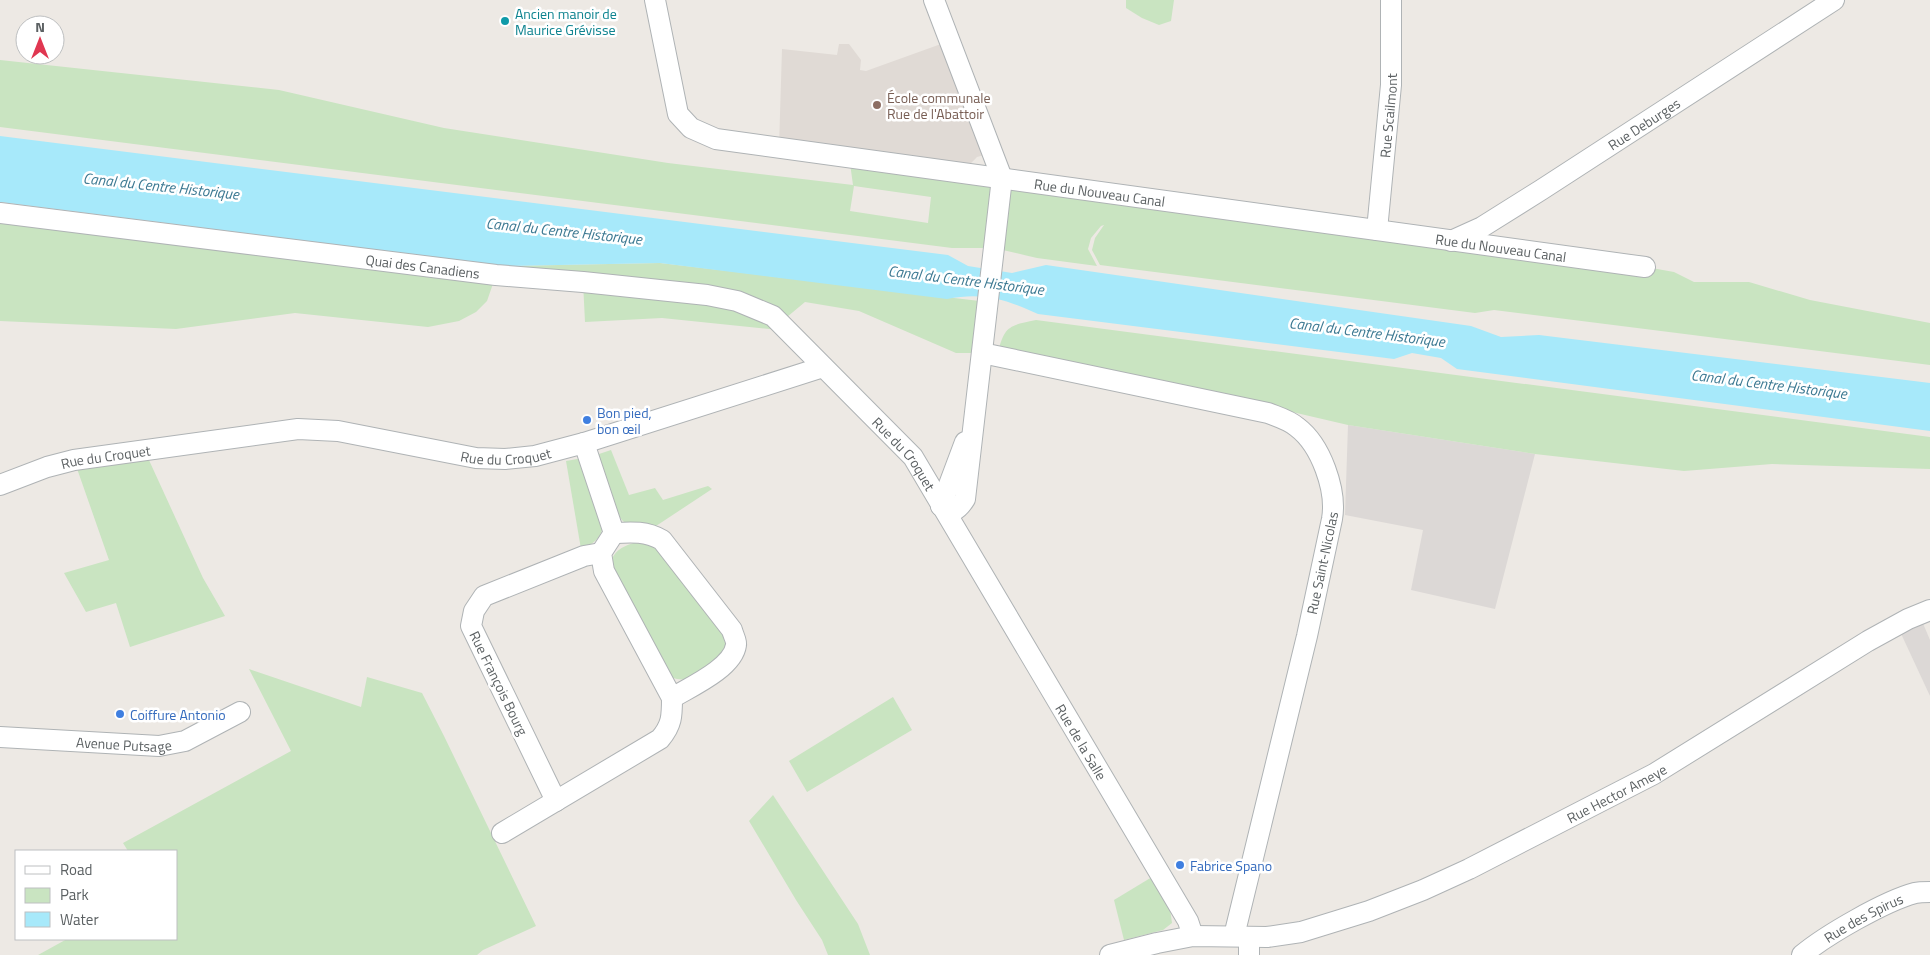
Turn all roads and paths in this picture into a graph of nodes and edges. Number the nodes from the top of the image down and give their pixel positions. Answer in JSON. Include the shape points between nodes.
{"nodes":[{"id":1,"x":655,"y":0,"type":"edge"},
{"id":2,"x":934,"y":0,"type":"edge"},
{"id":3,"x":1391,"y":0,"type":"edge"},
{"id":4,"x":1831,"y":0,"type":"edge"},
{"id":5,"x":1002,"y":178,"type":"junction"},
{"id":6,"x":0,"y":213,"type":"edge"},
{"id":7,"x":1377,"y":230,"type":"junction"},
{"id":8,"x":1451,"y":240,"type":"junction"},
{"id":9,"x":1645,"y":267,"type":"dead end"},
{"id":10,"x":982,"y":353,"type":"junction"},
{"id":11,"x":823,"y":367,"type":"junction"},
{"id":12,"x":973,"y":419,"type":"junction"},
{"id":13,"x":584,"y":443,"type":"junction"},
{"id":14,"x":913,"y":457,"type":"junction"},
{"id":15,"x":958,"y":460,"type":"junction"},
{"id":16,"x":0,"y":484,"type":"edge"},
{"id":17,"x":965,"y":499,"type":"junction"},
{"id":18,"x":941,"y":506,"type":"junction"},
{"id":19,"x":614,"y":533,"type":"junction"},
{"id":20,"x":967,"y":549,"type":"junction"},
{"id":21,"x":601,"y":553,"type":"junction"},
{"id":22,"x":1930,"y":610,"type":"edge"},
{"id":23,"x":672,"y":698,"type":"junction"},
{"id":24,"x":240,"y":712,"type":"dead end"},
{"id":25,"x":0,"y":737,"type":"edge"},
{"id":26,"x":556,"y":802,"type":"junction"},
{"id":27,"x":502,"y":833,"type":"dead end"},
{"id":28,"x":1930,"y":892,"type":"edge"},
{"id":29,"x":1193,"y":936,"type":"junction"},
{"id":30,"x":1244,"y":943,"type":"edge"},
{"id":31,"x":1110,"y":955,"type":"edge"},
{"id":32,"x":1802,"y":955,"type":"edge"}],
"edges":[{"from":1,"to":5,"type":"street","name":"Rue du Nouveau Canal","via":[[678,114],[702,134]]},
{"from":2,"to":5,"type":"street"},
{"from":3,"to":7,"type":"street","name":"Rue Scailmont","via":[[1391,85]]},
{"from":4,"to":8,"type":"street","name":"Rue Deburges","via":[[1482,227]]},
{"from":5,"to":7,"type":"street","name":"Rue du Nouveau Canal"},
{"from":5,"to":10,"type":"street","name":"Rue de la Salle"},
{"from":6,"to":11,"type":"street","name":"Quai des Canadiens","via":[[496,275],[725,297],[773,316]]},
{"from":7,"to":8,"type":"street","name":"Rue du Nouveau Canal"},
{"from":8,"to":9,"type":"street","name":"Rue du Nouveau Canal"},
{"from":10,"to":12,"type":"street","name":"Rue de la Salle"},
{"from":10,"to":30,"type":"street","name":"Rue Saint-Nicolas","via":[[1268,413],[1296,426],[1315,448],[1322,463],[1334,503],[1332,520]]},
{"from":11,"to":13,"type":"street","name":"Rue du Croquet"},
{"from":11,"to":14,"type":"street","name":"Rue du Croquet"},
{"from":12,"to":15,"type":"street","name":"Rue de la Salle"},
{"from":12,"to":17,"type":"street","name":"Rue de la Salle"},
{"from":13,"to":16,"type":"street","name":"Rue du Croquet","via":[[534,456],[476,458],[338,431],[298,429],[74,460]]},
{"from":13,"to":19,"type":"street"},
{"from":14,"to":15,"type":"street","via":[[937,468]]},
{"from":14,"to":18,"type":"street","name":"Rue du Croquet"},
{"from":15,"to":18,"type":"street","name":"Rue de la Salle"},
{"from":17,"to":18,"type":"street","via":[[953,511]]},
{"from":17,"to":20,"type":"street","name":"Rue de la Salle","via":[[963,523]]},
{"from":18,"to":20,"type":"street","name":"Rue de la Salle"},
{"from":19,"to":21,"type":"street"},
{"from":19,"to":23,"type":"street","via":[[640,532],[662,540],[732,630],[736,644],[726,665]]},
{"from":20,"to":29,"type":"street","name":"Rue de la Salle","via":[[1183,913]]},
{"from":21,"to":23,"type":"street","via":[[604,571]]},
{"from":21,"to":26,"type":"street","name":"Rue François Bourg","via":[[584,556],[484,596],[474,611],[471,626]]},
{"from":22,"to":30,"type":"street","name":"Rue Hector Ameye","via":[[1868,641],[1654,774],[1469,869],[1369,911],[1301,932]]},
{"from":23,"to":26,"type":"street","via":[[669,730],[660,739]]},
{"from":24,"to":25,"type":"street","name":"Avenue Putsage","via":[[185,741],[159,746]]},
{"from":26,"to":27,"type":"street"},
{"from":28,"to":32,"type":"street","name":"Rue des Spirus","via":[[1915,893],[1887,904]]},
{"from":29,"to":30,"type":"street","name":"Rue Hector Ameye"},
{"from":29,"to":31,"type":"street","name":"Rue Hector Ameye"}]}
